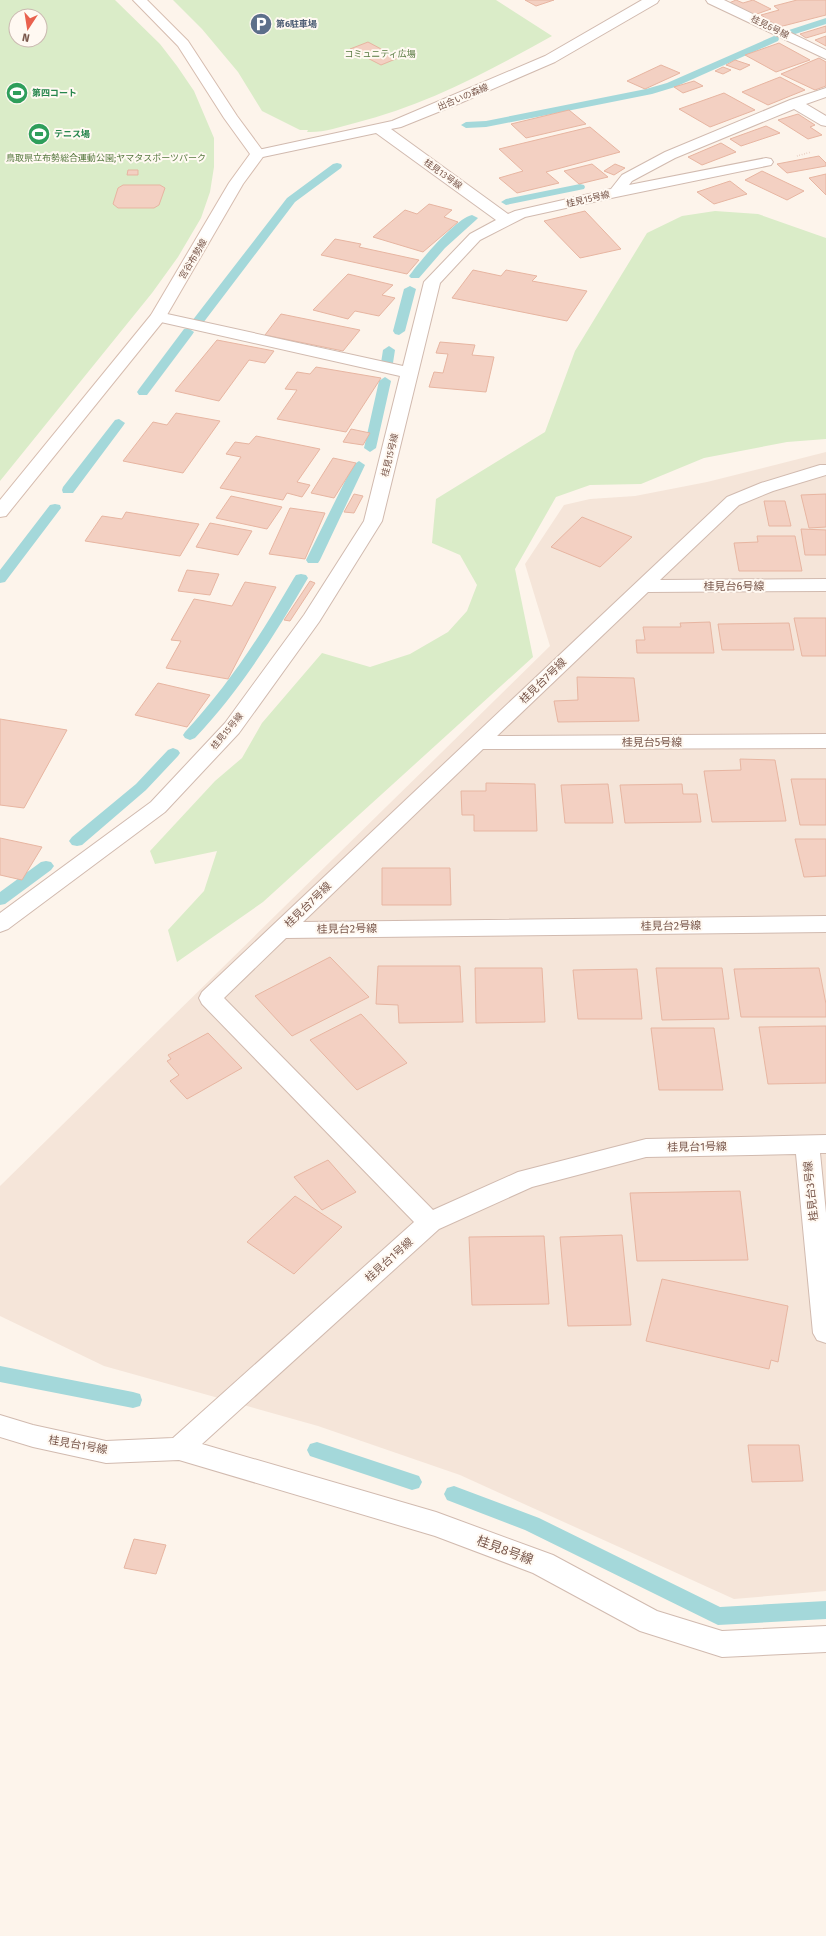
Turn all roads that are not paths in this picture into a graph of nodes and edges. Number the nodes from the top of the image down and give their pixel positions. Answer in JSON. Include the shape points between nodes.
{"nodes":[{"id":1,"x":140,"y":0,"type":"edge"},
{"id":2,"x":652,"y":0,"type":"edge"},
{"id":3,"x":713,"y":0,"type":"edge"},
{"id":4,"x":826,"y":55,"type":"edge"},
{"id":5,"x":826,"y":92,"type":"edge"},
{"id":6,"x":795,"y":103,"type":"junction"},
{"id":7,"x":826,"y":122,"type":"edge"},
{"id":8,"x":378,"y":128,"type":"junction"},
{"id":9,"x":258,"y":154,"type":"junction"},
{"id":10,"x":766,"y":162,"type":"dead end"},
{"id":11,"x":616,"y":192,"type":"junction"},
{"id":12,"x":507,"y":221,"type":"junction"},
{"id":13,"x":158,"y":317,"type":"junction"},
{"id":14,"x":410,"y":373,"type":"junction"},
{"id":15,"x":826,"y":470,"type":"edge"},
{"id":16,"x":0,"y":512,"type":"edge"},
{"id":17,"x":826,"y":585,"type":"edge"},
{"id":18,"x":643,"y":586,"type":"junction"},
{"id":19,"x":826,"y":741,"type":"edge"},
{"id":20,"x":478,"y":743,"type":"junction"},
{"id":21,"x":0,"y":924,"type":"edge"},
{"id":22,"x":826,"y":924,"type":"edge"},
{"id":23,"x":281,"y":930,"type":"junction"},
{"id":24,"x":816,"y":1144,"type":"edge"},
{"id":25,"x":430,"y":1222,"type":"junction"},
{"id":26,"x":826,"y":1334,"type":"edge"},
{"id":27,"x":0,"y":1426,"type":"edge"},
{"id":28,"x":179,"y":1449,"type":"junction"},
{"id":29,"x":826,"y":1639,"type":"edge"}],
"edges":[{"from":1,"to":9,"type":"street","via":[[183,44],[231,118]]},
{"from":2,"to":8,"type":"street","name":"出合いの森線","via":[[550,59],[453,102],[396,124]]},
{"from":3,"to":4,"type":"street","name":"桂見6号線"},
{"from":5,"to":6,"type":"street","name":"桂見15号線"},
{"from":6,"to":7,"type":"street"},
{"from":6,"to":11,"type":"street","name":"桂見15号線","via":[[670,155],[627,178]]},
{"from":8,"to":9,"type":"street","name":"出合いの森線"},
{"from":8,"to":12,"type":"street","name":"桂見13号線"},
{"from":9,"to":13,"type":"street","name":"宮谷布勢線","via":[[236,183]]},
{"from":10,"to":11,"type":"street"},
{"from":11,"to":12,"type":"street","name":"桂見15号線","via":[[520,214]]},
{"from":12,"to":14,"type":"street","name":"桂見15号線","via":[[475,237],[432,282]]},
{"from":13,"to":14,"type":"street"},
{"from":13,"to":16,"type":"street","name":"宮谷布勢線"},
{"from":14,"to":21,"type":"street","name":"桂見15号線","via":[[373,521],[312,618],[232,728],[158,806]]},
{"from":15,"to":18,"type":"street","name":"桂見台7号線","via":[[767,487],[733,501]]},
{"from":17,"to":18,"type":"street","name":"桂見台6号線"},
{"from":18,"to":20,"type":"street","name":"桂見台7号線"},
{"from":19,"to":20,"type":"street","name":"桂見台5号線"},
{"from":20,"to":23,"type":"street","name":"桂見台7号線"},
{"from":22,"to":23,"type":"street","name":"桂見台2号線"},
{"from":23,"to":25,"type":"street","via":[[210,998]]},
{"from":24,"to":25,"type":"street","name":"桂見台1号線","via":[[646,1148],[526,1179]]},
{"from":24,"to":26,"type":"street","name":"桂見台3号線"},
{"from":25,"to":28,"type":"street","name":"桂見台1号線"},
{"from":27,"to":28,"type":"street","name":"桂見台1号線","via":[[106,1452]]},
{"from":28,"to":29,"type":"street","name":"桂見8号線","via":[[436,1524],[542,1564],[650,1622],[722,1644]]}]}
